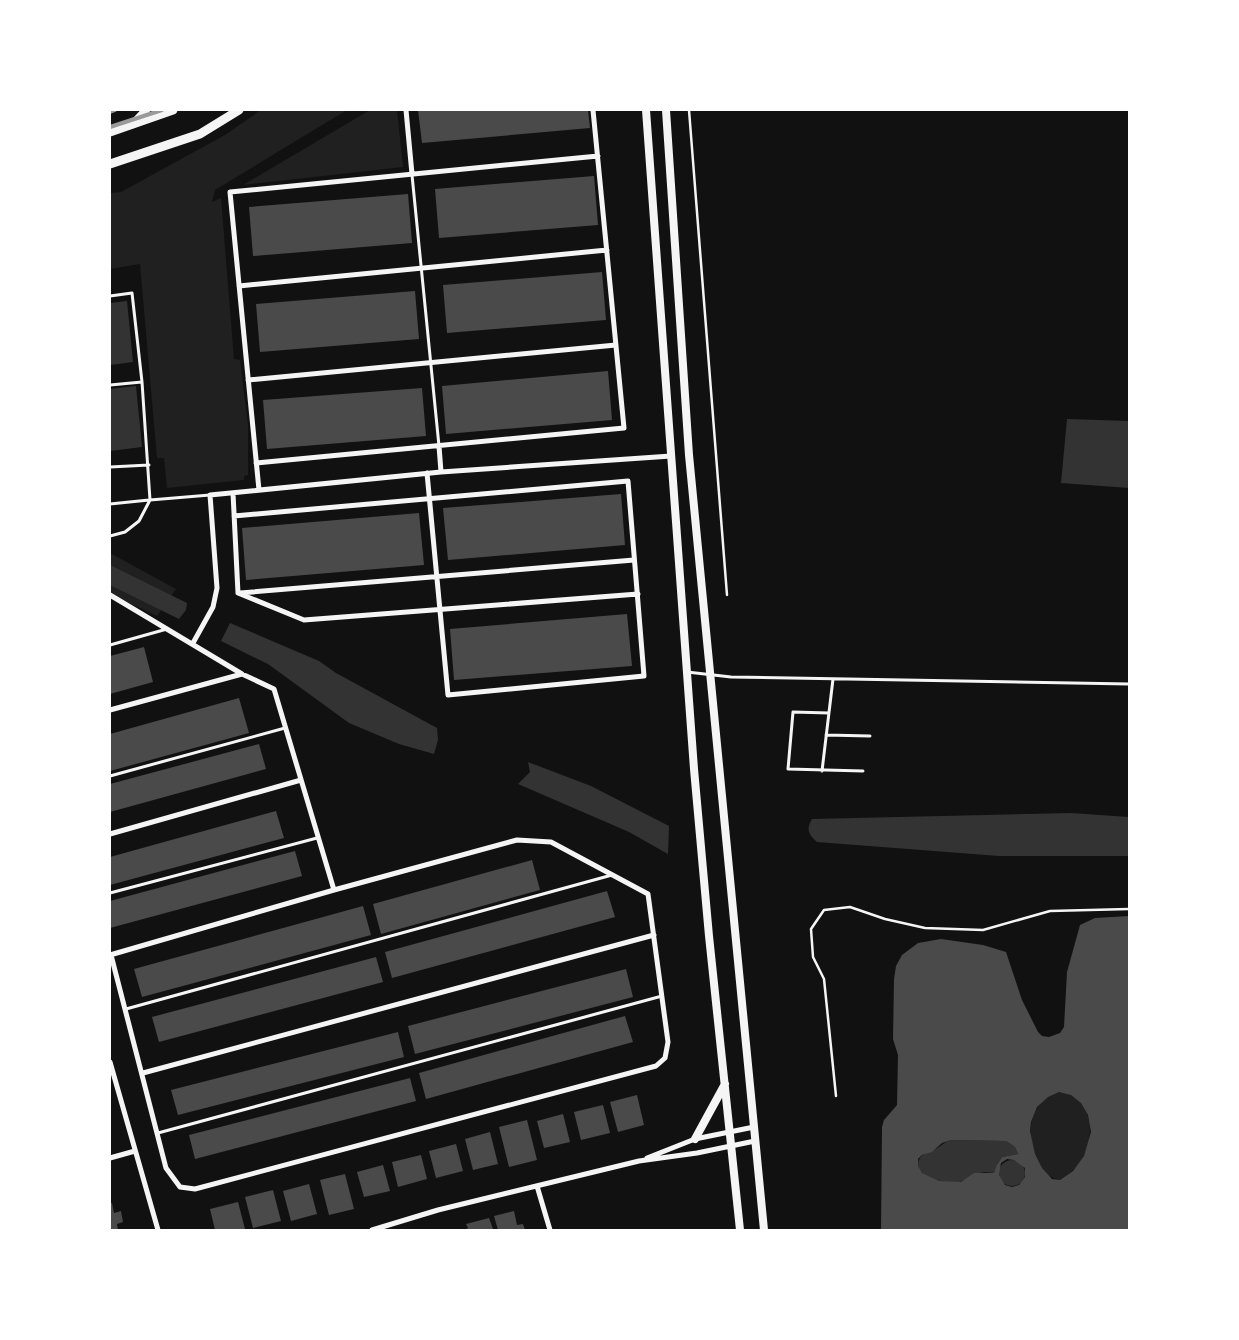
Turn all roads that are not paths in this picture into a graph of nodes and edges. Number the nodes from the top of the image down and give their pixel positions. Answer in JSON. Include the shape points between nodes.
{"nodes":[{"id":1,"x":146,"y":110,"type":"edge"},
{"id":2,"x":173,"y":110,"type":"edge"},
{"id":3,"x":239,"y":110,"type":"edge"},
{"id":4,"x":406,"y":110,"type":"edge"},
{"id":5,"x":594,"y":110,"type":"edge"},
{"id":6,"x":646,"y":110,"type":"edge"},
{"id":7,"x":666,"y":110,"type":"edge"},
{"id":8,"x":130,"y":127,"type":"junction"},
{"id":9,"x":110,"y":132,"type":"edge"},
{"id":10,"x":598,"y":156,"type":"junction"},
{"id":11,"x":110,"y":164,"type":"edge"},
{"id":12,"x":412,"y":174,"type":"junction"},
{"id":13,"x":607,"y":250,"type":"junction"},
{"id":14,"x":421,"y":268,"type":"junction"},
{"id":15,"x":239,"y":286,"type":"junction"},
{"id":16,"x":110,"y":296,"type":"edge"},
{"id":17,"x":616,"y":345,"type":"junction"},
{"id":18,"x":430,"y":363,"type":"junction"},
{"id":19,"x":248,"y":380,"type":"junction"},
{"id":20,"x":142,"y":382,"type":"junction"},
{"id":21,"x":110,"y":385,"type":"edge"},
{"id":22,"x":439,"y":446,"type":"junction"},
{"id":23,"x":671,"y":456,"type":"junction"},
{"id":24,"x":256,"y":463,"type":"junction"},
{"id":25,"x":149,"y":465,"type":"junction"},
{"id":26,"x":110,"y":467,"type":"edge"},
{"id":27,"x":441,"y":472,"type":"junction"},
{"id":28,"x":427,"y":473,"type":"junction"},
{"id":29,"x":259,"y":490,"type":"junction"},
{"id":30,"x":233,"y":493,"type":"junction"},
{"id":31,"x":210,"y":495,"type":"junction"},
{"id":32,"x":430,"y":499,"type":"junction"},
{"id":33,"x":150,"y":500,"type":"junction"},
{"id":34,"x":110,"y":504,"type":"edge"},
{"id":35,"x":234,"y":516,"type":"junction"},
{"id":36,"x":110,"y":536,"type":"edge"},
{"id":37,"x":634,"y":560,"type":"junction"},
{"id":38,"x":437,"y":577,"type":"junction"},
{"id":39,"x":238,"y":593,"type":"junction"},
{"id":40,"x":638,"y":594,"type":"junction"},
{"id":41,"x":110,"y":596,"type":"edge"},
{"id":42,"x":440,"y":610,"type":"junction"},
{"id":43,"x":168,"y":629,"type":"junction"},
{"id":44,"x":193,"y":643,"type":"junction"},
{"id":45,"x":110,"y":644,"type":"edge"},
{"id":46,"x":687,"y":672,"type":"junction"},
{"id":47,"x":242,"y":674,"type":"junction"},
{"id":48,"x":709,"y":674,"type":"junction"},
{"id":49,"x":833,"y":679,"type":"junction"},
{"id":50,"x":1129,"y":684,"type":"edge"},
{"id":51,"x":110,"y":710,"type":"edge"},
{"id":52,"x":829,"y":713,"type":"junction"},
{"id":53,"x":285,"y":728,"type":"junction"},
{"id":54,"x":826,"y":735,"type":"junction"},
{"id":55,"x":870,"y":736,"type":"dead end"},
{"id":56,"x":863,"y":770,"type":"dead end"},
{"id":57,"x":822,"y":771,"type":"junction"},
{"id":58,"x":110,"y":776,"type":"edge"},
{"id":59,"x":301,"y":780,"type":"junction"},
{"id":60,"x":110,"y":834,"type":"edge"},
{"id":61,"x":317,"y":838,"type":"junction"},
{"id":62,"x":612,"y":875,"type":"junction"},
{"id":63,"x":334,"y":890,"type":"junction"},
{"id":64,"x":110,"y":894,"type":"edge"},
{"id":65,"x":654,"y":935,"type":"junction"},
{"id":66,"x":111,"y":955,"type":"edge"},
{"id":67,"x":662,"y":996,"type":"junction"},
{"id":68,"x":126,"y":1009,"type":"junction"},
{"id":69,"x":110,"y":1062,"type":"edge"},
{"id":70,"x":143,"y":1072,"type":"junction"},
{"id":71,"x":725,"y":1083,"type":"junction"},
{"id":72,"x":754,"y":1127,"type":"junction"},
{"id":73,"x":730,"y":1131,"type":"junction"},
{"id":74,"x":158,"y":1133,"type":"junction"},
{"id":75,"x":695,"y":1139,"type":"junction"},
{"id":76,"x":755,"y":1141,"type":"junction"},
{"id":77,"x":732,"y":1146,"type":"junction"},
{"id":78,"x":136,"y":1151,"type":"junction"},
{"id":79,"x":110,"y":1158,"type":"edge"},
{"id":80,"x":639,"y":1161,"type":"junction"},
{"id":81,"x":537,"y":1186,"type":"junction"},
{"id":82,"x":764,"y":1229,"type":"edge"},
{"id":83,"x":158,"y":1230,"type":"edge"},
{"id":84,"x":372,"y":1230,"type":"edge"},
{"id":85,"x":550,"y":1230,"type":"edge"},
{"id":86,"x":740,"y":1230,"type":"edge"}],
"edges":[{"from":1,"to":8,"type":"street"},
{"from":2,"to":8,"type":"main road"},
{"from":3,"to":11,"type":"main road","via":[[200,134]]},
{"from":4,"to":12,"type":"street"},
{"from":5,"to":10,"type":"street"},
{"from":6,"to":23,"type":"street"},
{"from":7,"to":48,"type":"street","via":[[688,455]]},
{"from":8,"to":9,"type":"main road"},
{"from":10,"to":12,"type":"street"},
{"from":10,"to":13,"type":"street"},
{"from":12,"to":14,"type":"lane"},
{"from":12,"to":15,"type":"street","via":[[230,192]]},
{"from":13,"to":14,"type":"street"},
{"from":13,"to":17,"type":"street"},
{"from":14,"to":15,"type":"street"},
{"from":14,"to":18,"type":"lane"},
{"from":15,"to":19,"type":"street"},
{"from":16,"to":20,"type":"lane","via":[[132,293]]},
{"from":17,"to":18,"type":"street"},
{"from":17,"to":22,"type":"street","via":[[624,428]]},
{"from":18,"to":19,"type":"street"},
{"from":18,"to":22,"type":"lane"},
{"from":19,"to":24,"type":"street"},
{"from":20,"to":21,"type":"lane"},
{"from":20,"to":25,"type":"lane"},
{"from":22,"to":24,"type":"street"},
{"from":22,"to":27,"type":"street"},
{"from":23,"to":27,"type":"street"},
{"from":23,"to":46,"type":"street"},
{"from":24,"to":29,"type":"street"},
{"from":25,"to":26,"type":"lane"},
{"from":25,"to":33,"type":"lane"},
{"from":27,"to":28,"type":"street"},
{"from":28,"to":29,"type":"street"},
{"from":28,"to":32,"type":"street"},
{"from":29,"to":30,"type":"street"},
{"from":30,"to":31,"type":"street"},
{"from":30,"to":35,"type":"street"},
{"from":31,"to":33,"type":"lane"},
{"from":31,"to":44,"type":"street","via":[[217,588],[213,607]]},
{"from":32,"to":35,"type":"street"},
{"from":32,"to":37,"type":"street","via":[[628,481]]},
{"from":32,"to":38,"type":"street"},
{"from":33,"to":34,"type":"lane"},
{"from":33,"to":36,"type":"lane","via":[[139,521],[125,532]]},
{"from":35,"to":39,"type":"street"},
{"from":37,"to":38,"type":"street"},
{"from":37,"to":40,"type":"street"},
{"from":38,"to":39,"type":"street"},
{"from":38,"to":42,"type":"street"},
{"from":39,"to":42,"type":"street","via":[[304,620]]},
{"from":40,"to":42,"type":"street"},
{"from":40,"to":42,"type":"street","via":[[644,676],[448,695]]},
{"from":41,"to":43,"type":"street"},
{"from":43,"to":44,"type":"street"},
{"from":43,"to":45,"type":"lane"},
{"from":44,"to":47,"type":"street"},
{"from":46,"to":48,"type":"lane"},
{"from":46,"to":71,"type":"street"},
{"from":47,"to":51,"type":"street"},
{"from":47,"to":53,"type":"street","via":[[274,689]]},
{"from":48,"to":49,"type":"lane"},
{"from":48,"to":72,"type":"street"},
{"from":49,"to":50,"type":"lane"},
{"from":49,"to":52,"type":"lane"},
{"from":52,"to":54,"type":"lane"},
{"from":52,"to":57,"type":"lane","via":[[793,712],[788,769]]},
{"from":53,"to":58,"type":"lane"},
{"from":53,"to":59,"type":"street"},
{"from":54,"to":55,"type":"lane"},
{"from":54,"to":57,"type":"lane"},
{"from":56,"to":57,"type":"lane"},
{"from":59,"to":60,"type":"street"},
{"from":59,"to":61,"type":"street"},
{"from":61,"to":63,"type":"street"},
{"from":61,"to":64,"type":"lane"},
{"from":62,"to":63,"type":"street","via":[[551,842],[517,840]]},
{"from":62,"to":65,"type":"street","via":[[648,894]]},
{"from":62,"to":68,"type":"lane"},
{"from":63,"to":66,"type":"street"},
{"from":65,"to":67,"type":"street"},
{"from":65,"to":70,"type":"street"},
{"from":66,"to":68,"type":"street"},
{"from":67,"to":74,"type":"lane"},
{"from":67,"to":74,"type":"street","via":[[668,1042],[665,1058],[656,1066],[195,1189],[180,1187],[166,1168]]},
{"from":68,"to":70,"type":"street"},
{"from":69,"to":78,"type":"street"},
{"from":70,"to":74,"type":"street"},
{"from":71,"to":73,"type":"street"},
{"from":71,"to":75,"type":"street"},
{"from":72,"to":73,"type":"street"},
{"from":72,"to":76,"type":"street"},
{"from":73,"to":75,"type":"street"},
{"from":73,"to":77,"type":"street"},
{"from":75,"to":80,"type":"street"},
{"from":76,"to":77,"type":"street"},
{"from":76,"to":82,"type":"street"},
{"from":77,"to":80,"type":"street"},
{"from":77,"to":86,"type":"street"},
{"from":78,"to":79,"type":"street"},
{"from":78,"to":83,"type":"street"},
{"from":80,"to":81,"type":"street"},
{"from":81,"to":84,"type":"street"},
{"from":81,"to":85,"type":"street"}]}
